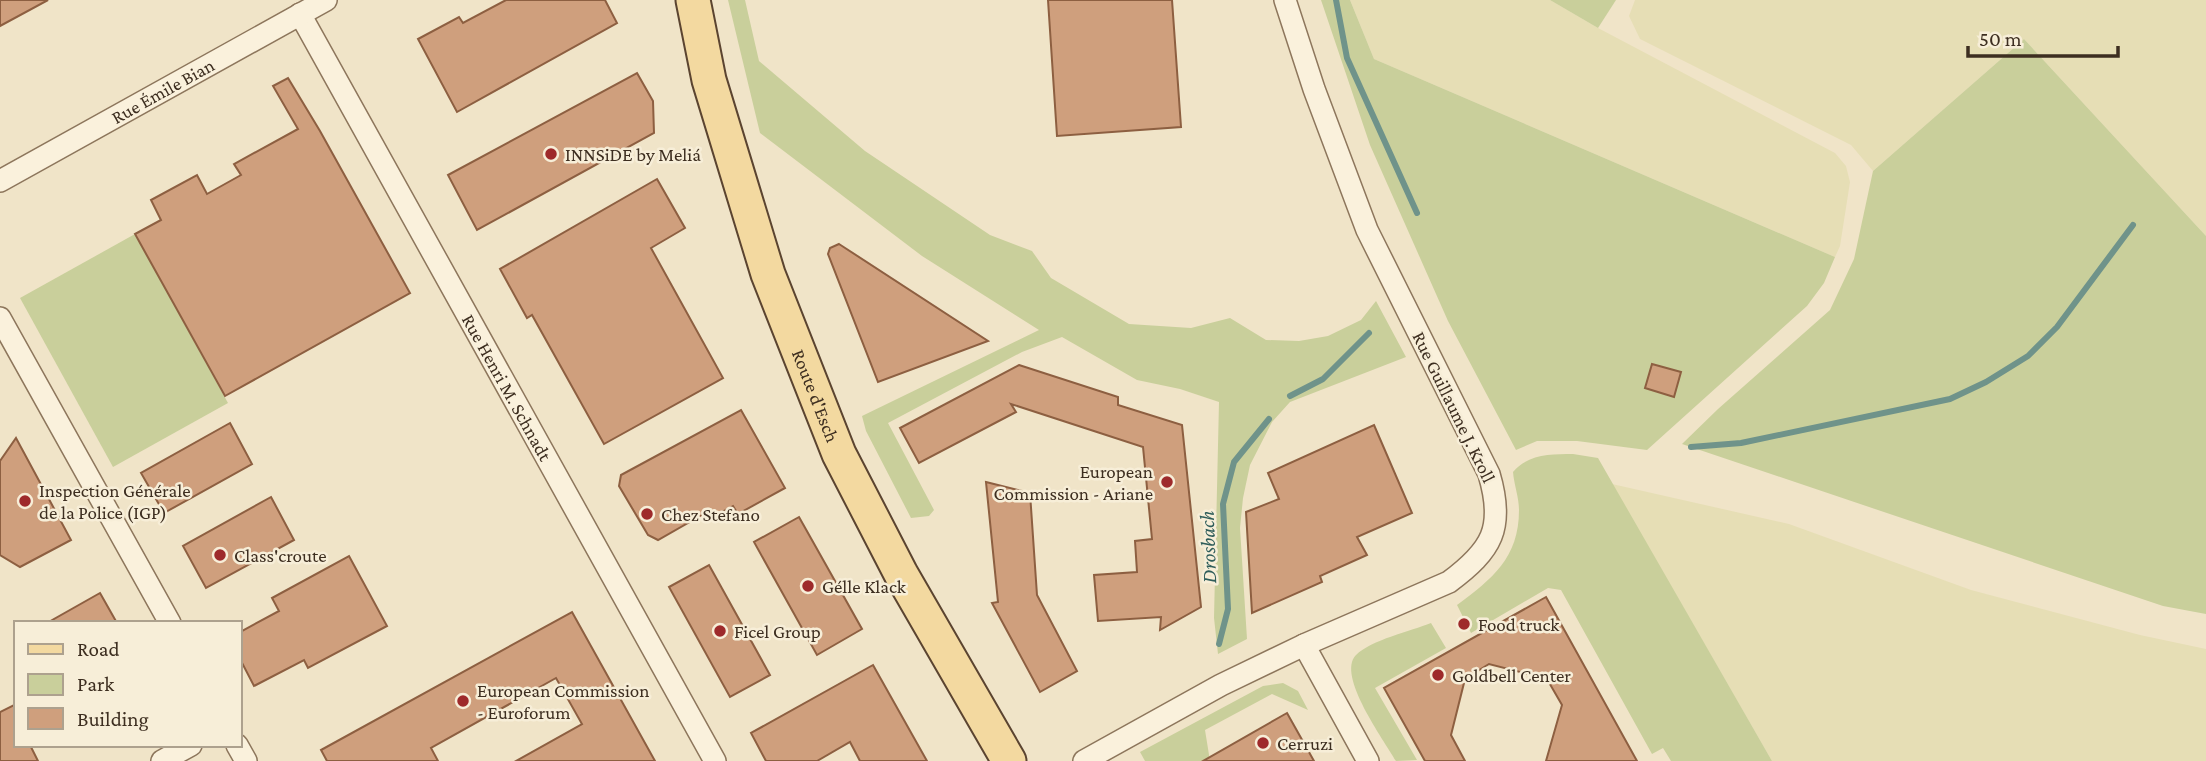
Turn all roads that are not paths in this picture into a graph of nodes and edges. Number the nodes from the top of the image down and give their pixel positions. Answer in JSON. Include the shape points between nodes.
{"nodes":[{"id":1,"x":326,"y":0,"type":"edge"},
{"id":2,"x":693,"y":0,"type":"edge"},
{"id":3,"x":1285,"y":0,"type":"edge"},
{"id":4,"x":300,"y":14,"type":"junction"},
{"id":5,"x":0,"y":181,"type":"edge"},
{"id":6,"x":0,"y":318,"type":"edge"},
{"id":7,"x":169,"y":621,"type":"edge"},
{"id":8,"x":1304,"y":645,"type":"junction"},
{"id":9,"x":187,"y":747,"type":"edge"},
{"id":10,"x":162,"y":761,"type":"edge"},
{"id":11,"x":715,"y":761,"type":"edge"},
{"id":12,"x":1009,"y":761,"type":"edge"},
{"id":13,"x":1084,"y":761,"type":"edge"},
{"id":14,"x":1368,"y":761,"type":"edge"}],
"edges":[{"from":1,"to":4,"type":"street","name":"Rue Émile Bian"},
{"from":2,"to":12,"type":"main road","name":"Route d'Esch","via":[[709,80],[768,274],[839,454],[901,574]]},
{"from":3,"to":8,"type":"street","name":"Rue Guillaume J. Kroll","via":[[1367,230],[1489,474],[1496,512],[1485,551],[1449,582]]},
{"from":4,"to":5,"type":"street","name":"Rue Émile Bian"},
{"from":4,"to":11,"type":"street","name":"Rue Henri M. Schnadt"},
{"from":6,"to":7,"type":"street"},
{"from":8,"to":13,"type":"street","name":"Rue Guillaume J. Kroll"},
{"from":8,"to":14,"type":"street"},
{"from":9,"to":10,"type":"street"}]}
